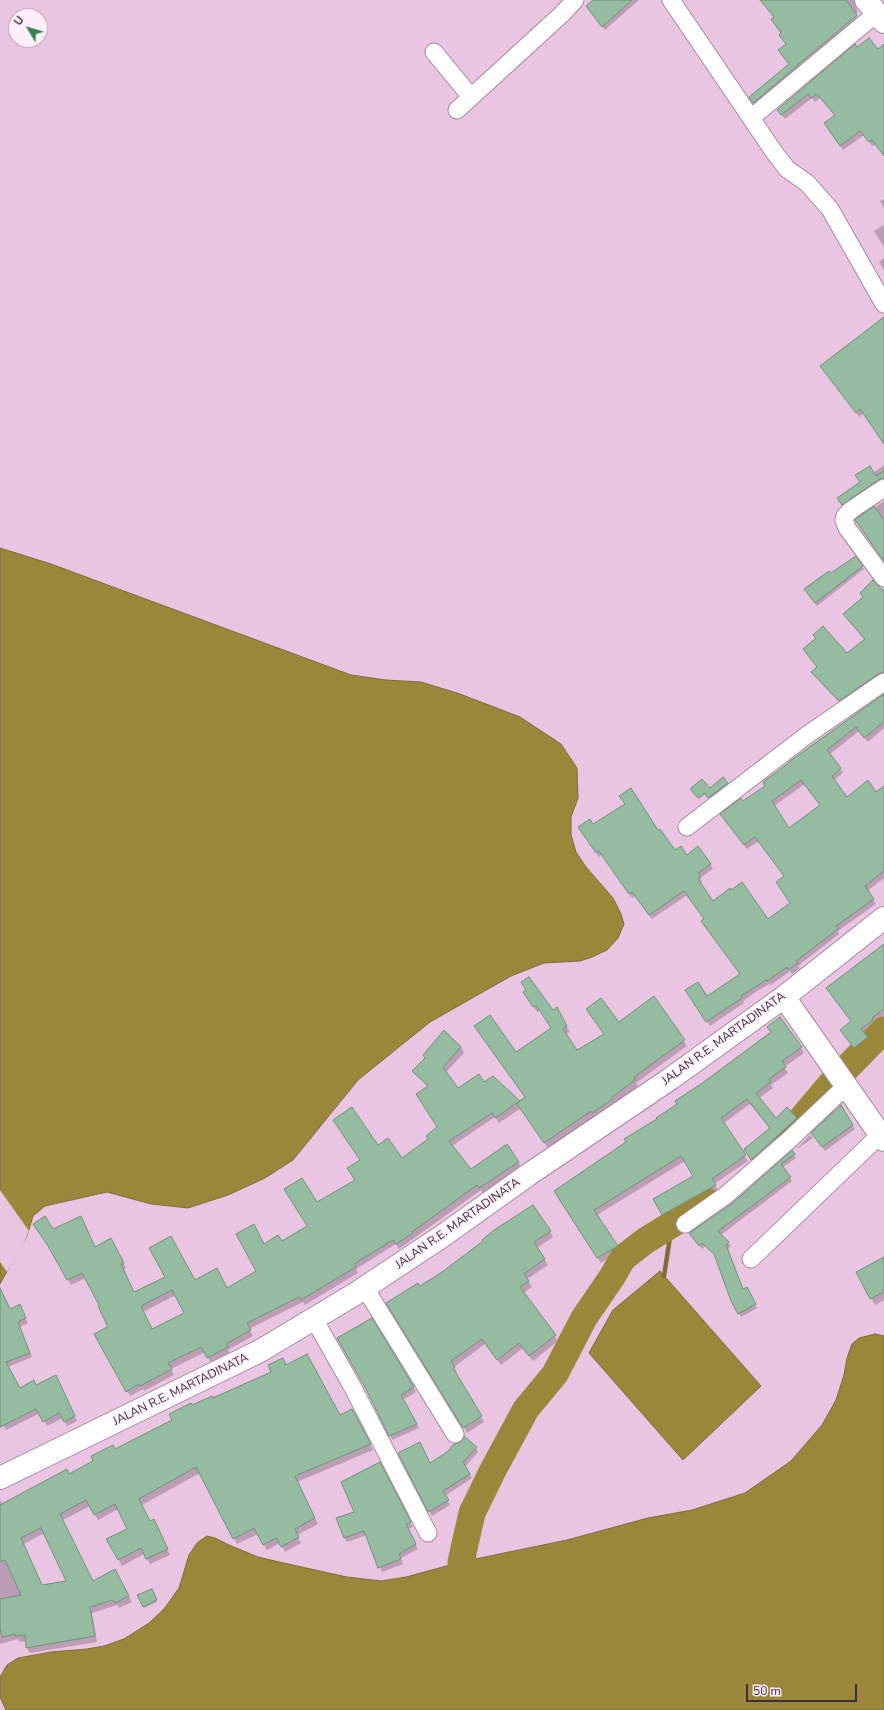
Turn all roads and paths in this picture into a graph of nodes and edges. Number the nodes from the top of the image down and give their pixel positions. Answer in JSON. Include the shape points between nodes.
{"nodes":[{"id":1,"x":575,"y":0,"type":"edge"},
{"id":2,"x":671,"y":0,"type":"edge"},
{"id":3,"x":876,"y":12,"type":"edge"},
{"id":4,"x":434,"y":52,"type":"dead end"},
{"id":5,"x":471,"y":97,"type":"junction"},
{"id":6,"x":457,"y":110,"type":"dead end"},
{"id":7,"x":751,"y":118,"type":"junction"},
{"id":8,"x":882,"y":296,"type":"edge"},
{"id":9,"x":884,"y":488,"type":"edge"},
{"id":10,"x":884,"y":578,"type":"edge"},
{"id":11,"x":884,"y":682,"type":"edge"},
{"id":12,"x":687,"y":827,"type":"dead end"},
{"id":13,"x":884,"y":918,"type":"edge"},
{"id":14,"x":788,"y":993,"type":"junction"},
{"id":15,"x":848,"y":1081,"type":"junction"},
{"id":16,"x":883,"y":1130,"type":"edge"},
{"id":17,"x":685,"y":1224,"type":"dead end"},
{"id":18,"x":751,"y":1259,"type":"dead end"},
{"id":19,"x":365,"y":1288,"type":"junction"},
{"id":20,"x":314,"y":1319,"type":"junction"},
{"id":21,"x":455,"y":1434,"type":"dead end"},
{"id":22,"x":0,"y":1478,"type":"edge"},
{"id":23,"x":428,"y":1534,"type":"dead end"}],
"edges":[{"from":1,"to":5,"type":"street"},
{"from":2,"to":7,"type":"street"},
{"from":3,"to":7,"type":"street"},
{"from":4,"to":5,"type":"street"},
{"from":5,"to":6,"type":"street"},
{"from":7,"to":8,"type":"street","via":[[787,169],[807,183],[830,209]]},
{"from":9,"to":10,"type":"street","via":[[850,510],[844,520]]},
{"from":11,"to":12,"type":"street","via":[[806,735]]},
{"from":13,"to":14,"type":"main road","name":"JALAN R.E. MARTADINATA"},
{"from":14,"to":15,"type":"main road","via":[[835,1058]]},
{"from":14,"to":19,"type":"main road","name":"JALAN R.E. MARTADINATA","via":[[670,1079]]},
{"from":15,"to":16,"type":"main road"},
{"from":15,"to":17,"type":"street","via":[[789,1140],[726,1195]]},
{"from":16,"to":18,"type":"street"},
{"from":19,"to":20,"type":"main road","name":"JALAN R.E. MARTADINATA"},
{"from":19,"to":21,"type":"street"},
{"from":20,"to":22,"type":"main road","name":"JALAN R.E. MARTADINATA","via":[[260,1351]]},
{"from":20,"to":23,"type":"street","via":[[352,1386]]}]}
